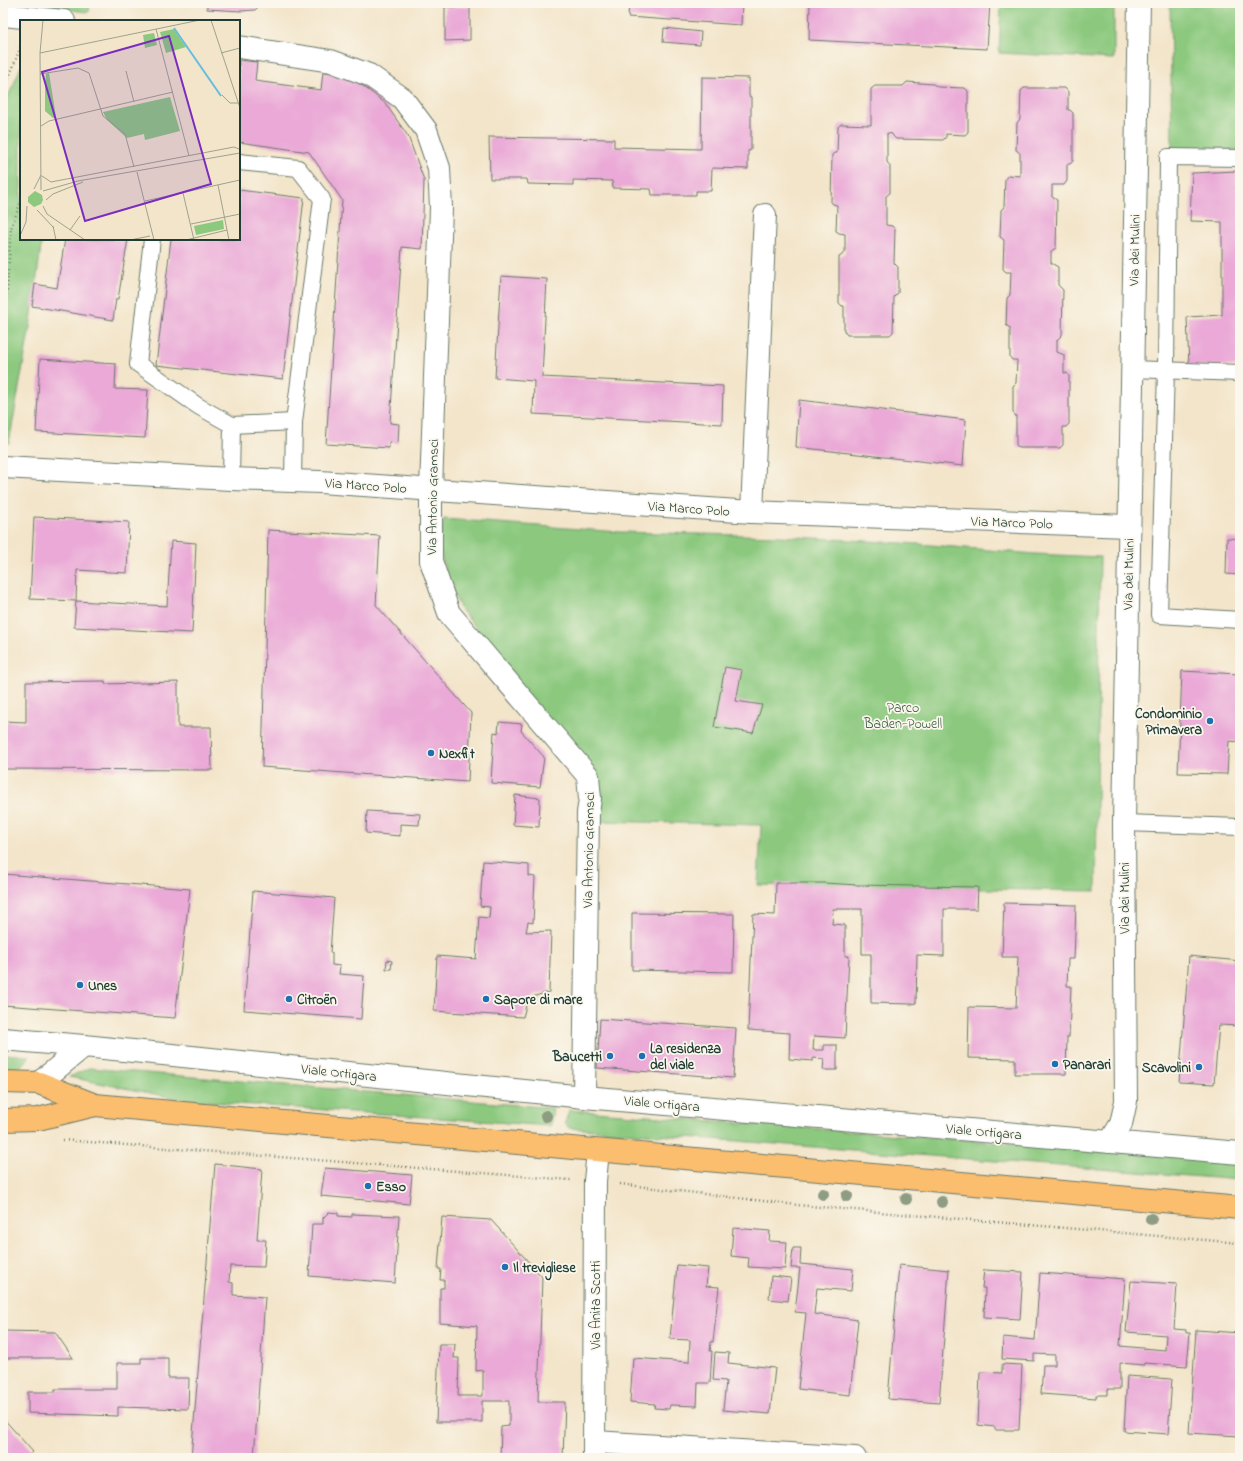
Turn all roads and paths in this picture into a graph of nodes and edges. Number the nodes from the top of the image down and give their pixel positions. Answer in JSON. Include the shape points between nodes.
{"nodes":[{"id":1,"x":1139,"y":3,"type":"edge"},
{"id":2,"x":3,"y":15,"type":"edge"},
{"id":3,"x":54,"y":20,"type":"edge"},
{"id":4,"x":240,"y":47,"type":"edge"},
{"id":5,"x":20,"y":49,"type":"edge"},
{"id":6,"x":3,"y":93,"type":"edge"},
{"id":7,"x":1240,"y":158,"type":"edge"},
{"id":8,"x":240,"y":162,"type":"edge"},
{"id":9,"x":20,"y":204,"type":"edge"},
{"id":10,"x":765,"y":215,"type":"dead end"},
{"id":11,"x":152,"y":240,"type":"edge"},
{"id":12,"x":3,"y":355,"type":"edge"},
{"id":13,"x":1132,"y":369,"type":"junction"},
{"id":14,"x":1166,"y":370,"type":"junction"},
{"id":15,"x":1240,"y":373,"type":"edge"},
{"id":16,"x":294,"y":422,"type":"junction"},
{"id":17,"x":232,"y":425,"type":"junction"},
{"id":18,"x":3,"y":467,"type":"edge"},
{"id":19,"x":231,"y":479,"type":"junction"},
{"id":20,"x":293,"y":480,"type":"junction"},
{"id":21,"x":431,"y":489,"type":"junction"},
{"id":22,"x":752,"y":512,"type":"junction"},
{"id":23,"x":1128,"y":526,"type":"junction"},
{"id":24,"x":1240,"y":620,"type":"edge"},
{"id":25,"x":1124,"y":824,"type":"junction"},
{"id":26,"x":1240,"y":826,"type":"edge"},
{"id":27,"x":3,"y":1040,"type":"edge"},
{"id":28,"x":84,"y":1046,"type":"junction"},
{"id":29,"x":3,"y":1082,"type":"edge"},
{"id":30,"x":39,"y":1083,"type":"junction"},
{"id":31,"x":584,"y":1097,"type":"junction"},
{"id":32,"x":95,"y":1105,"type":"junction"},
{"id":33,"x":3,"y":1120,"type":"edge"},
{"id":34,"x":1110,"y":1142,"type":"junction"},
{"id":35,"x":598,"y":1151,"type":"junction"},
{"id":36,"x":1240,"y":1153,"type":"edge"},
{"id":37,"x":1240,"y":1208,"type":"edge"},
{"id":38,"x":594,"y":1450,"type":"edge"},
{"id":39,"x":855,"y":1458,"type":"edge"}],
"edges":[{"from":1,"to":13,"type":"street","name":"Via dei Mulini"},
{"from":2,"to":3,"type":"street"},
{"from":4,"to":21,"type":"street","name":"Via Antonio Gramsci","via":[[331,62],[369,75],[402,98],[426,130],[439,168],[441,208]]},
{"from":5,"to":6,"type":"path"},
{"from":7,"to":14,"type":"lane","via":[[1168,158]]},
{"from":8,"to":16,"type":"lane","via":[[298,168],[322,199]]},
{"from":9,"to":12,"type":"path","via":[[11,228]]},
{"from":10,"to":22,"type":"street"},
{"from":11,"to":17,"type":"lane","via":[[138,364],[198,406]]},
{"from":13,"to":14,"type":"lane"},
{"from":13,"to":23,"type":"street","name":"Via dei Mulini"},
{"from":14,"to":15,"type":"lane"},
{"from":14,"to":24,"type":"lane","via":[[1159,615]]},
{"from":16,"to":17,"type":"lane"},
{"from":16,"to":20,"type":"lane"},
{"from":17,"to":19,"type":"lane"},
{"from":18,"to":19,"type":"street","name":"Via Marco Polo"},
{"from":19,"to":20,"type":"street","name":"Via Marco Polo"},
{"from":20,"to":21,"type":"street","name":"Via Marco Polo"},
{"from":21,"to":22,"type":"street","name":"Via Marco Polo"},
{"from":21,"to":31,"type":"street","name":"Via Antonio Gramsci","via":[[431,561],[449,613],[588,776],[590,799]]},
{"from":22,"to":23,"type":"street","name":"Via Marco Polo"},
{"from":23,"to":25,"type":"street","name":"Via dei Mulini"},
{"from":25,"to":26,"type":"lane"},
{"from":25,"to":34,"type":"street","name":"Via dei Mulini","via":[[1126,1101],[1121,1124]]},
{"from":27,"to":28,"type":"street","name":"Viale Ortigara"},
{"from":28,"to":30,"type":"street"},
{"from":28,"to":31,"type":"street","name":"Viale Ortigara"},
{"from":29,"to":30,"type":"main road"},
{"from":30,"to":32,"type":"main road"},
{"from":31,"to":34,"type":"street","name":"Viale Ortigara"},
{"from":32,"to":33,"type":"main road","via":[[38,1118]]},
{"from":32,"to":35,"type":"main road"},
{"from":34,"to":36,"type":"street","name":"Viale Ortigara"},
{"from":35,"to":37,"type":"main road"},
{"from":35,"to":38,"type":"street","name":"Via Anita Scotti","via":[[595,1181]]},
{"from":38,"to":39,"type":"street"}]}
